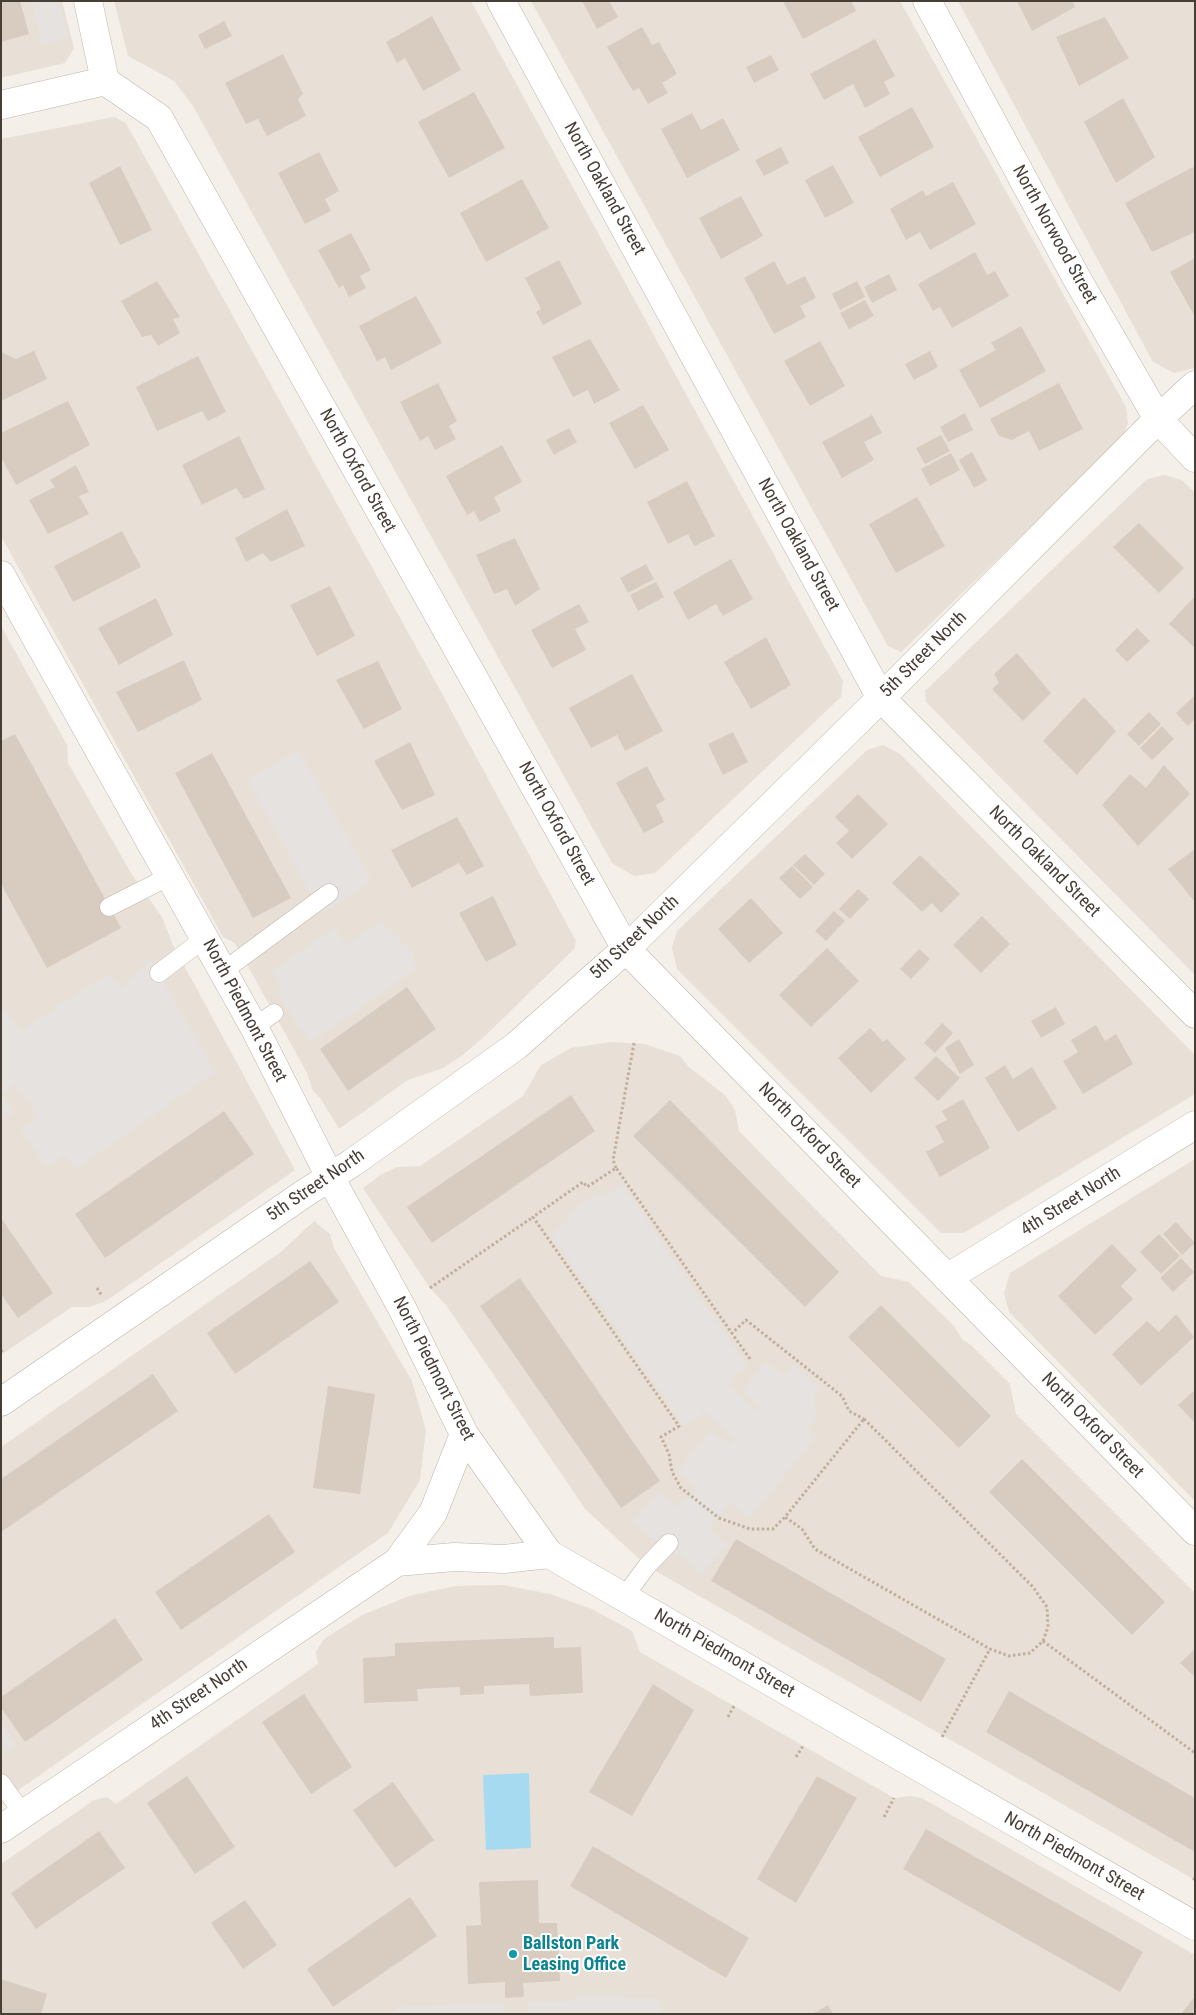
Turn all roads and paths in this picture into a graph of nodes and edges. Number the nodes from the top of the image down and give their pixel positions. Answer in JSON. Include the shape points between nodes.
{"nodes":[{"id":1,"x":88,"y":1,"type":"edge"},
{"id":2,"x":501,"y":1,"type":"edge"},
{"id":3,"x":927,"y":1,"type":"edge"},
{"id":4,"x":105,"y":81,"type":"junction"},
{"id":5,"x":1,"y":106,"type":"edge"},
{"id":6,"x":1195,"y":385,"type":"edge"},
{"id":7,"x":1158,"y":419,"type":"junction"},
{"id":8,"x":1195,"y":458,"type":"edge"},
{"id":9,"x":1,"y":575,"type":"edge"},
{"id":10,"x":881,"y":698,"type":"junction"},
{"id":11,"x":170,"y":876,"type":"junction"},
{"id":12,"x":329,"y":893,"type":"dead end"},
{"id":13,"x":109,"y":907,"type":"dead end"},
{"id":14,"x":205,"y":938,"type":"junction"},
{"id":15,"x":626,"y":949,"type":"junction"},
{"id":16,"x":222,"y":972,"type":"junction"},
{"id":17,"x":160,"y":973,"type":"dead end"},
{"id":18,"x":1195,"y":1014,"type":"edge"},
{"id":19,"x":634,"y":1043,"type":"dead end"},
{"id":20,"x":1195,"y":1125,"type":"edge"},
{"id":21,"x":616,"y":1168,"type":"junction"},
{"id":22,"x":330,"y":1177,"type":"junction"},
{"id":23,"x":533,"y":1216,"type":"junction"},
{"id":24,"x":947,"y":1278,"type":"junction"},
{"id":25,"x":430,"y":1288,"type":"dead end"},
{"id":26,"x":732,"y":1334,"type":"junction"},
{"id":27,"x":750,"y":1359,"type":"dead end"},
{"id":28,"x":1,"y":1402,"type":"edge"},
{"id":29,"x":864,"y":1419,"type":"junction"},
{"id":30,"x":464,"y":1434,"type":"junction"},
{"id":31,"x":785,"y":1517,"type":"junction"},
{"id":32,"x":1195,"y":1531,"type":"edge"},
{"id":33,"x":669,"y":1543,"type":"dead end"},
{"id":34,"x":549,"y":1554,"type":"junction"},
{"id":35,"x":398,"y":1562,"type":"junction"},
{"id":36,"x":624,"y":1597,"type":"junction"},
{"id":37,"x":1043,"y":1641,"type":"junction"},
{"id":38,"x":990,"y":1649,"type":"junction"},
{"id":39,"x":734,"y":1706,"type":"dead end"},
{"id":40,"x":728,"y":1717,"type":"dead end"},
{"id":41,"x":942,"y":1737,"type":"dead end"},
{"id":42,"x":803,"y":1746,"type":"dead end"},
{"id":43,"x":1195,"y":1754,"type":"edge"},
{"id":44,"x":796,"y":1757,"type":"dead end"},
{"id":45,"x":1,"y":1783,"type":"edge"},
{"id":46,"x":894,"y":1798,"type":"dead end"},
{"id":47,"x":884,"y":1817,"type":"dead end"},
{"id":48,"x":12,"y":1821,"type":"edge"},
{"id":49,"x":1195,"y":1926,"type":"edge"}],
"edges":[{"from":1,"to":4,"type":"street"},
{"from":2,"to":10,"type":"street","name":"North Oakland Street"},
{"from":3,"to":7,"type":"street","name":"North Norwood Street","via":[[1076,277]]},
{"from":4,"to":5,"type":"street"},
{"from":4,"to":15,"type":"street","name":"North Oxford Street","via":[[159,118]]},
{"from":6,"to":7,"type":"street","name":"5th Street North"},
{"from":7,"to":8,"type":"street","name":"North Norwood Street"},
{"from":7,"to":10,"type":"street","name":"5th Street North"},
{"from":9,"to":11,"type":"street","name":"North Piedmont Street"},
{"from":10,"to":15,"type":"street","name":"5th Street North"},
{"from":10,"to":18,"type":"street","name":"North Oakland Street"},
{"from":11,"to":13,"type":"lane"},
{"from":11,"to":14,"type":"street","name":"North Piedmont Street"},
{"from":12,"to":16,"type":"lane"},
{"from":14,"to":16,"type":"street","name":"North Piedmont Street"},
{"from":14,"to":17,"type":"lane"},
{"from":15,"to":22,"type":"street","name":"5th Street North","via":[[516,1046]]},
{"from":15,"to":24,"type":"street","name":"North Oxford Street"},
{"from":16,"to":22,"type":"street","name":"North Piedmont Street","via":[[264,1020]]},
{"from":19,"to":21,"type":"path","via":[[613,1160]]},
{"from":20,"to":24,"type":"street","name":"4th Street North"},
{"from":21,"to":23,"type":"path","via":[[588,1187],[583,1182]]},
{"from":21,"to":26,"type":"path"},
{"from":22,"to":28,"type":"street","name":"5th Street North"},
{"from":22,"to":30,"type":"street","name":"North Piedmont Street","via":[[402,1308]]},
{"from":23,"to":25,"type":"path"},
{"from":23,"to":31,"type":"path","via":[[679,1426],[661,1437],[669,1454],[672,1472],[681,1488],[719,1518],[750,1529],[773,1529]]},
{"from":24,"to":32,"type":"street","name":"North Oxford Street"},
{"from":26,"to":27,"type":"path"},
{"from":26,"to":29,"type":"path","via":[[746,1320],[842,1396],[850,1411]]},
{"from":29,"to":31,"type":"path"},
{"from":29,"to":37,"type":"path","via":[[1033,1587],[1046,1607],[1048,1627]]},
{"from":30,"to":34,"type":"street","name":"North Piedmont Street"},
{"from":30,"to":35,"type":"street","name":"4th Street North","via":[[432,1513]]},
{"from":31,"to":38,"type":"path","via":[[802,1529],[815,1549]]},
{"from":33,"to":36,"type":"lane"},
{"from":34,"to":35,"type":"street","name":"4th Street North"},
{"from":34,"to":36,"type":"street","name":"North Piedmont Street"},
{"from":35,"to":48,"type":"street","name":"4th Street North"},
{"from":36,"to":49,"type":"street","name":"North Piedmont Street"},
{"from":37,"to":38,"type":"path","via":[[1030,1653],[1009,1656]]},
{"from":37,"to":43,"type":"path"},
{"from":38,"to":41,"type":"path"},
{"from":39,"to":40,"type":"path"},
{"from":42,"to":44,"type":"path"},
{"from":45,"to":48,"type":"lane"},
{"from":46,"to":47,"type":"path"}]}
